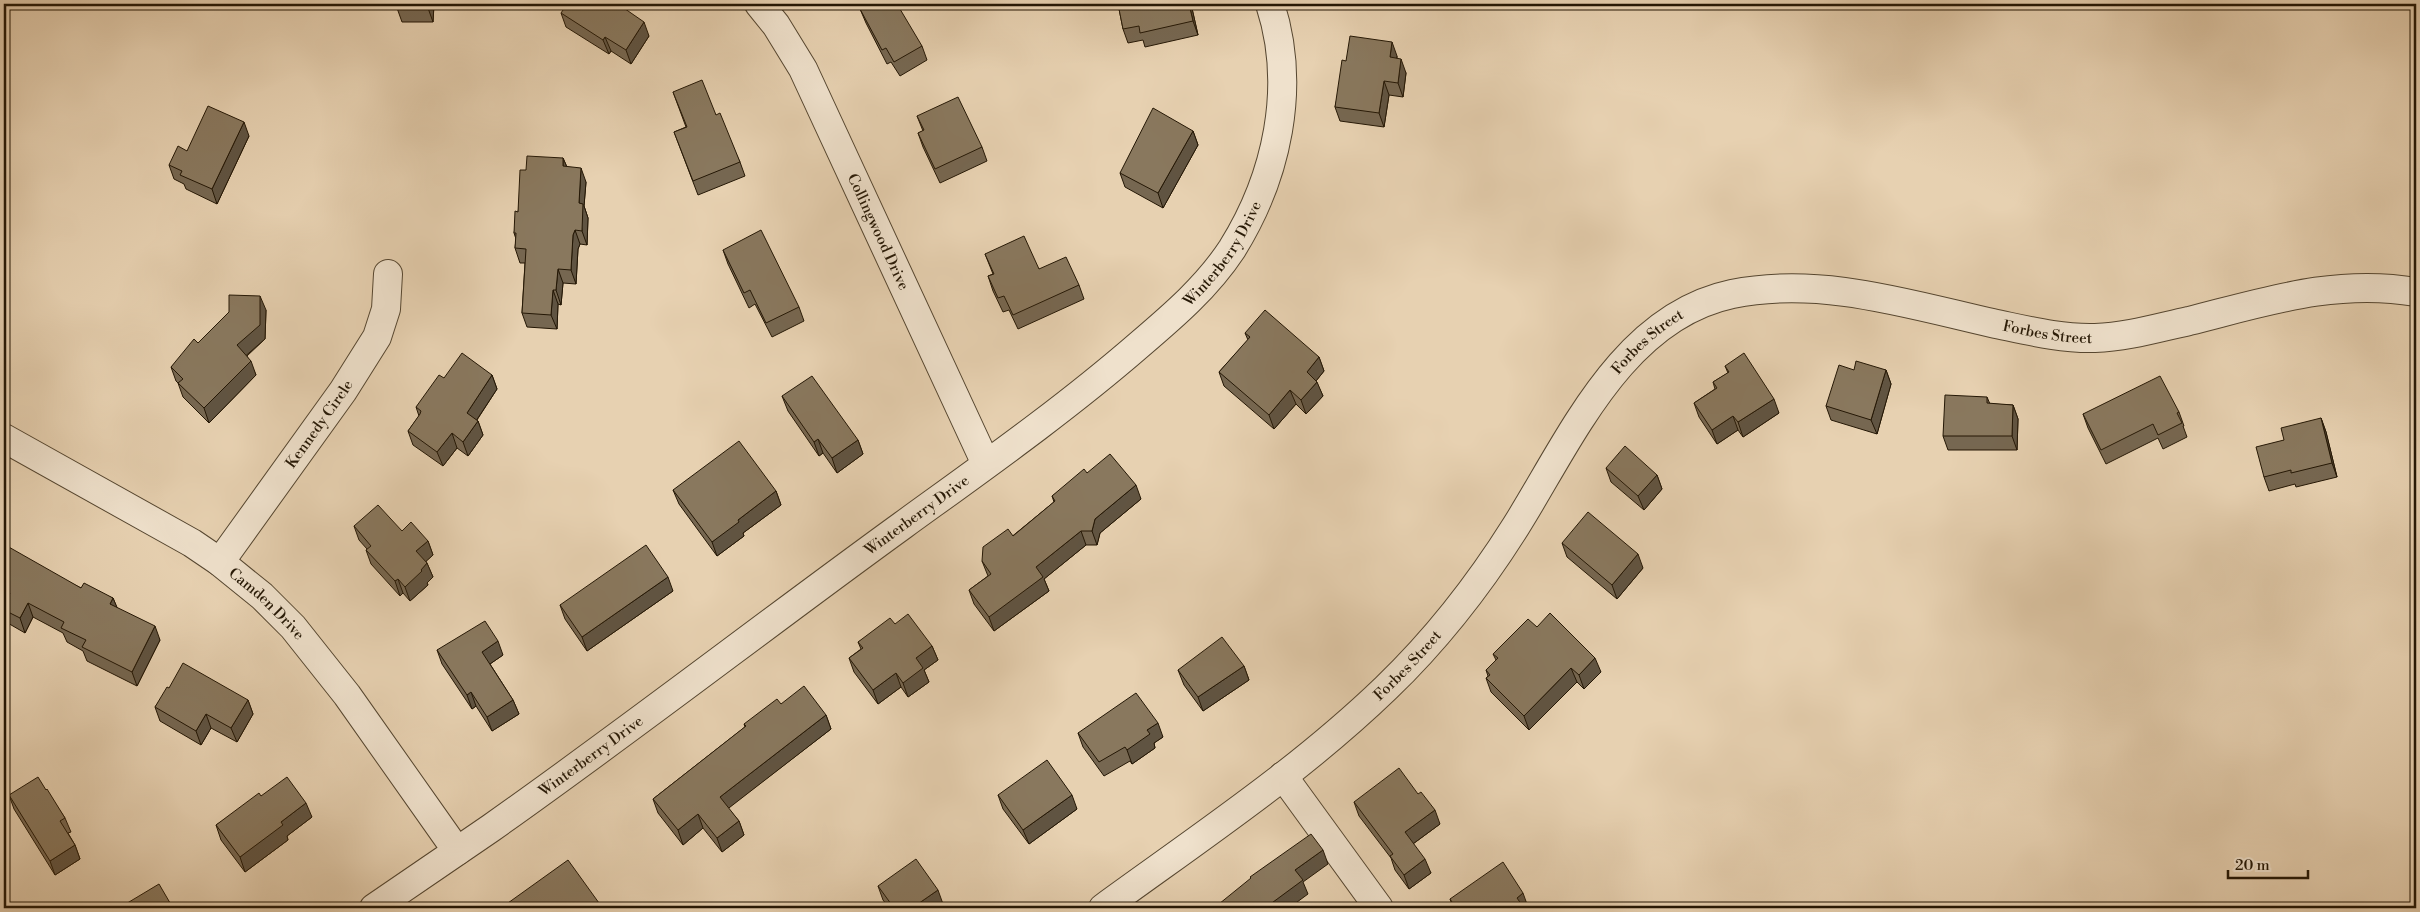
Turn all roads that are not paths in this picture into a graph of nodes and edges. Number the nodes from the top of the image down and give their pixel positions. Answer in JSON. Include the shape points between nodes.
{"nodes":[{"id":1,"x":759,"y":4,"type":"edge"},
{"id":2,"x":1270,"y":4,"type":"edge"},
{"id":3,"x":388,"y":274,"type":"dead end"},
{"id":4,"x":2416,"y":292,"type":"edge"},
{"id":5,"x":4,"y":438,"type":"edge"},
{"id":6,"x":986,"y":464,"type":"junction"},
{"id":7,"x":220,"y":562,"type":"junction"},
{"id":8,"x":1283,"y":776,"type":"junction"},
{"id":9,"x":457,"y":851,"type":"junction"},
{"id":10,"x":374,"y":908,"type":"edge"},
{"id":11,"x":1103,"y":908,"type":"edge"},
{"id":12,"x":1380,"y":908,"type":"edge"}],
"edges":[{"from":1,"to":6,"type":"street","name":"Collingwood Drive","via":[[803,69]]},
{"from":2,"to":6,"type":"street","name":"Winterberry Drive","via":[[1280,54],[1281,100],[1277,144],[1253,212],[1230,251],[1184,306],[1116,365]]},
{"from":3,"to":7,"type":"street","name":"Kennedy Circle","via":[[386,309],[377,337],[344,392]]},
{"from":4,"to":8,"type":"street","name":"Forbes Street","via":[[2353,287],[2305,292],[2133,334],[2093,338],[2053,336],[1867,295],[1817,289],[1733,294],[1706,302],[1674,317],[1626,358],[1590,406],[1474,589],[1429,644],[1373,700]]},
{"from":5,"to":7,"type":"street","name":"Camden Drive","via":[[192,543]]},
{"from":6,"to":9,"type":"street","name":"Winterberry Drive","via":[[646,716]]},
{"from":7,"to":9,"type":"street","name":"Camden Drive","via":[[262,596],[293,627],[347,695]]},
{"from":8,"to":11,"type":"street","name":"Forbes Street"},
{"from":8,"to":12,"type":"street"},
{"from":9,"to":10,"type":"street","name":"Winterberry Drive"}]}
